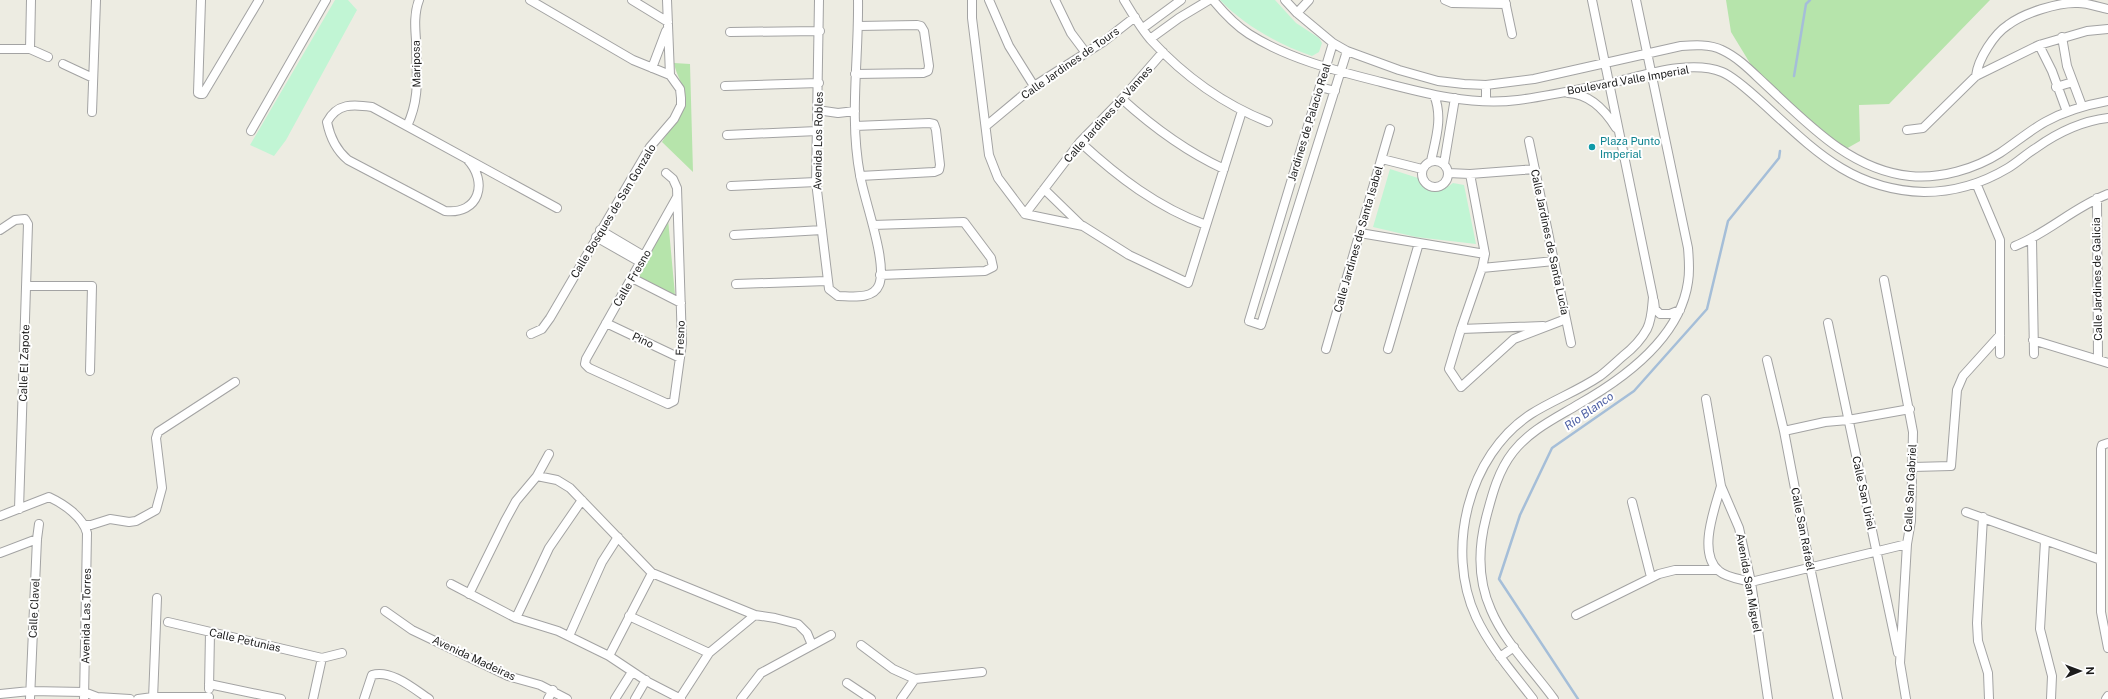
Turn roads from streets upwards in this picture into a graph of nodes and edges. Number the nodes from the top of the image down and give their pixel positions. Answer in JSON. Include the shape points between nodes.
{"nodes":[{"id":1,"x":31,"y":0,"type":"edge"},
{"id":2,"x":96,"y":0,"type":"edge"},
{"id":3,"x":201,"y":0,"type":"edge"},
{"id":4,"x":259,"y":0,"type":"edge"},
{"id":5,"x":326,"y":0,"type":"edge"},
{"id":6,"x":419,"y":0,"type":"edge"},
{"id":7,"x":530,"y":0,"type":"edge"},
{"id":8,"x":632,"y":0,"type":"edge"},
{"id":9,"x":667,"y":0,"type":"edge"},
{"id":10,"x":820,"y":0,"type":"edge"},
{"id":11,"x":858,"y":0,"type":"edge"},
{"id":12,"x":972,"y":0,"type":"edge"},
{"id":13,"x":989,"y":0,"type":"edge"},
{"id":14,"x":1055,"y":0,"type":"edge"},
{"id":15,"x":1124,"y":0,"type":"edge"},
{"id":16,"x":1181,"y":0,"type":"edge"},
{"id":17,"x":1209,"y":0,"type":"edge"},
{"id":18,"x":1213,"y":0,"type":"edge"},
{"id":19,"x":1309,"y":0,"type":"edge"},
{"id":20,"x":1445,"y":0,"type":"edge"},
{"id":21,"x":1592,"y":0,"type":"edge"},
{"id":22,"x":1636,"y":0,"type":"edge"},
{"id":23,"x":1288,"y":1,"type":"edge"},
{"id":24,"x":1506,"y":2,"type":"edge"},
{"id":25,"x":2108,"y":9,"type":"edge"},
{"id":26,"x":1297,"y":13,"type":"junction"},
{"id":27,"x":1135,"y":17,"type":"junction"},
{"id":28,"x":668,"y":24,"type":"junction"},
{"id":29,"x":858,"y":26,"type":"junction"},
{"id":30,"x":1143,"y":28,"type":"junction"},
{"id":31,"x":2108,"y":29,"type":"edge"},
{"id":32,"x":820,"y":31,"type":"junction"},
{"id":33,"x":730,"y":32,"type":"dead end"},
{"id":34,"x":1512,"y":34,"type":"dead end"},
{"id":35,"x":2062,"y":37,"type":"junction"},
{"id":36,"x":1150,"y":39,"type":"junction"},
{"id":37,"x":1333,"y":43,"type":"junction"},
{"id":38,"x":2039,"y":45,"type":"junction"},
{"id":39,"x":0,"y":49,"type":"edge"},
{"id":40,"x":30,"y":49,"type":"junction"},
{"id":41,"x":1347,"y":51,"type":"junction"},
{"id":42,"x":1086,"y":52,"type":"junction"},
{"id":43,"x":1163,"y":52,"type":"junction"},
{"id":44,"x":1646,"y":52,"type":"junction"},
{"id":45,"x":48,"y":57,"type":"dead end"},
{"id":46,"x":1605,"y":62,"type":"junction"},
{"id":47,"x":63,"y":64,"type":"dead end"},
{"id":48,"x":1326,"y":67,"type":"junction"},
{"id":49,"x":652,"y":68,"type":"junction"},
{"id":50,"x":1341,"y":72,"type":"junction"},
{"id":51,"x":856,"y":74,"type":"junction"},
{"id":52,"x":1651,"y":74,"type":"junction"},
{"id":53,"x":670,"y":75,"type":"junction"},
{"id":54,"x":1976,"y":76,"type":"junction"},
{"id":55,"x":93,"y":78,"type":"junction"},
{"id":56,"x":2073,"y":82,"type":"junction"},
{"id":57,"x":818,"y":83,"type":"junction"},
{"id":58,"x":1609,"y":83,"type":"junction"},
{"id":59,"x":1486,"y":85,"type":"junction"},
{"id":60,"x":725,"y":86,"type":"dead end"},
{"id":61,"x":1034,"y":86,"type":"junction"},
{"id":62,"x":1320,"y":87,"type":"junction"},
{"id":63,"x":2056,"y":87,"type":"junction"},
{"id":64,"x":1335,"y":91,"type":"junction"},
{"id":65,"x":1557,"y":93,"type":"junction"},
{"id":66,"x":1434,"y":95,"type":"junction"},
{"id":67,"x":1455,"y":98,"type":"junction"},
{"id":68,"x":1122,"y":99,"type":"junction"},
{"id":69,"x":1486,"y":101,"type":"junction"},
{"id":70,"x":1782,"y":101,"type":"junction"},
{"id":71,"x":2108,"y":102,"type":"edge"},
{"id":72,"x":2082,"y":106,"type":"junction"},
{"id":73,"x":817,"y":110,"type":"junction"},
{"id":74,"x":855,"y":111,"type":"junction"},
{"id":75,"x":1242,"y":111,"type":"junction"},
{"id":76,"x":92,"y":112,"type":"dead end"},
{"id":77,"x":2067,"y":112,"type":"junction"},
{"id":78,"x":1773,"y":113,"type":"junction"},
{"id":79,"x":2108,"y":118,"type":"edge"},
{"id":80,"x":1268,"y":122,"type":"dead end"},
{"id":81,"x":1439,"y":123,"type":"junction"},
{"id":82,"x":1450,"y":124,"type":"junction"},
{"id":83,"x":407,"y":126,"type":"junction"},
{"id":84,"x":855,"y":126,"type":"junction"},
{"id":85,"x":986,"y":126,"type":"junction"},
{"id":86,"x":1390,"y":129,"type":"dead end"},
{"id":87,"x":1907,"y":130,"type":"dead end"},
{"id":88,"x":251,"y":131,"type":"dead end"},
{"id":89,"x":817,"y":131,"type":"junction"},
{"id":90,"x":1619,"y":131,"type":"junction"},
{"id":91,"x":728,"y":135,"type":"dead end"},
{"id":92,"x":1529,"y":141,"type":"dead end"},
{"id":93,"x":1080,"y":142,"type":"junction"},
{"id":94,"x":467,"y":159,"type":"junction"},
{"id":95,"x":1382,"y":159,"type":"junction"},
{"id":96,"x":1431,"y":161,"type":"junction"},
{"id":97,"x":1444,"y":164,"type":"junction"},
{"id":98,"x":1224,"y":169,"type":"junction"},
{"id":99,"x":1422,"y":169,"type":"junction"},
{"id":100,"x":1535,"y":169,"type":"junction"},
{"id":101,"x":666,"y":173,"type":"dead end"},
{"id":102,"x":1448,"y":173,"type":"junction"},
{"id":103,"x":1470,"y":174,"type":"junction"},
{"id":104,"x":860,"y":176,"type":"junction"},
{"id":105,"x":816,"y":182,"type":"junction"},
{"id":106,"x":1976,"y":183,"type":"junction"},
{"id":107,"x":731,"y":186,"type":"dead end"},
{"id":108,"x":1044,"y":189,"type":"junction"},
{"id":109,"x":2108,"y":194,"type":"edge"},
{"id":110,"x":677,"y":197,"type":"junction"},
{"id":111,"x":2097,"y":198,"type":"junction"},
{"id":112,"x":1284,"y":201,"type":"junction"},
{"id":113,"x":1298,"y":206,"type":"junction"},
{"id":114,"x":557,"y":208,"type":"dead end"},
{"id":115,"x":1025,"y":214,"type":"junction"},
{"id":116,"x":874,"y":225,"type":"junction"},
{"id":117,"x":1206,"y":225,"type":"junction"},
{"id":118,"x":1083,"y":226,"type":"junction"},
{"id":119,"x":0,"y":230,"type":"edge"},
{"id":120,"x":822,"y":230,"type":"junction"},
{"id":121,"x":1360,"y":233,"type":"junction"},
{"id":122,"x":598,"y":234,"type":"junction"},
{"id":123,"x":734,"y":235,"type":"dead end"},
{"id":124,"x":2032,"y":240,"type":"junction"},
{"id":125,"x":1420,"y":243,"type":"junction"},
{"id":126,"x":2015,"y":246,"type":"dead end"},
{"id":127,"x":1485,"y":254,"type":"junction"},
{"id":128,"x":642,"y":259,"type":"junction"},
{"id":129,"x":1554,"y":261,"type":"junction"},
{"id":130,"x":1482,"y":268,"type":"junction"},
{"id":131,"x":880,"y":275,"type":"junction"},
{"id":132,"x":632,"y":278,"type":"junction"},
{"id":133,"x":1884,"y":280,"type":"dead end"},
{"id":134,"x":828,"y":281,"type":"junction"},
{"id":135,"x":736,"y":284,"type":"dead end"},
{"id":136,"x":27,"y":286,"type":"junction"},
{"id":137,"x":1653,"y":297,"type":"junction"},
{"id":138,"x":681,"y":303,"type":"junction"},
{"id":139,"x":1680,"y":310,"type":"junction"},
{"id":140,"x":1566,"y":319,"type":"junction"},
{"id":141,"x":606,"y":323,"type":"junction"},
{"id":142,"x":1828,"y":323,"type":"dead end"},
{"id":143,"x":1550,"y":326,"type":"junction"},
{"id":144,"x":1461,"y":329,"type":"junction"},
{"id":145,"x":530,"y":334,"type":"dead end"},
{"id":146,"x":2000,"y":335,"type":"junction"},
{"id":147,"x":2033,"y":340,"type":"junction"},
{"id":148,"x":1571,"y":342,"type":"dead end"},
{"id":149,"x":1326,"y":349,"type":"dead end"},
{"id":150,"x":1388,"y":349,"type":"dead end"},
{"id":151,"x":2000,"y":354,"type":"dead end"},
{"id":152,"x":2034,"y":354,"type":"dead end"},
{"id":153,"x":680,"y":358,"type":"junction"},
{"id":154,"x":586,"y":359,"type":"joint"},
{"id":155,"x":1766,"y":360,"type":"dead end"},
{"id":156,"x":2098,"y":360,"type":"junction"},
{"id":157,"x":2108,"y":363,"type":"edge"},
{"id":158,"x":90,"y":371,"type":"dead end"},
{"id":159,"x":235,"y":382,"type":"dead end"},
{"id":160,"x":1706,"y":399,"type":"dead end"},
{"id":161,"x":1910,"y":409,"type":"junction"},
{"id":162,"x":1848,"y":420,"type":"junction"},
{"id":163,"x":1514,"y":429,"type":"junction"},
{"id":164,"x":1784,"y":431,"type":"junction"},
{"id":165,"x":1524,"y":441,"type":"junction"},
{"id":166,"x":2108,"y":443,"type":"edge"},
{"id":167,"x":549,"y":454,"type":"dead end"},
{"id":168,"x":1913,"y":467,"type":"junction"},
{"id":169,"x":537,"y":476,"type":"junction"},
{"id":170,"x":1721,"y":486,"type":"junction"},
{"id":171,"x":582,"y":500,"type":"junction"},
{"id":172,"x":1632,"y":502,"type":"dead end"},
{"id":173,"x":19,"y":509,"type":"junction"},
{"id":174,"x":1966,"y":512,"type":"dead end"},
{"id":175,"x":0,"y":516,"type":"edge"},
{"id":176,"x":1983,"y":517,"type":"junction"},
{"id":177,"x":40,"y":524,"type":"dead end"},
{"id":178,"x":86,"y":529,"type":"junction"},
{"id":179,"x":618,"y":537,"type":"junction"},
{"id":180,"x":37,"y":539,"type":"junction"},
{"id":181,"x":2045,"y":541,"type":"junction"},
{"id":182,"x":1907,"y":544,"type":"junction"},
{"id":183,"x":1876,"y":552,"type":"junction"},
{"id":184,"x":0,"y":553,"type":"edge"},
{"id":185,"x":2101,"y":560,"type":"junction"},
{"id":186,"x":1810,"y":567,"type":"junction"},
{"id":187,"x":1718,"y":570,"type":"junction"},
{"id":188,"x":652,"y":572,"type":"junction"},
{"id":189,"x":1651,"y":577,"type":"junction"},
{"id":190,"x":1751,"y":582,"type":"junction"},
{"id":191,"x":451,"y":584,"type":"dead end"},
{"id":192,"x":469,"y":594,"type":"junction"},
{"id":193,"x":157,"y":598,"type":"dead end"},
{"id":194,"x":385,"y":611,"type":"dead end"},
{"id":195,"x":1576,"y":615,"type":"dead end"},
{"id":196,"x":629,"y":616,"type":"junction"},
{"id":197,"x":755,"y":616,"type":"junction"},
{"id":198,"x":516,"y":618,"type":"junction"},
{"id":199,"x":168,"y":622,"type":"dead end"},
{"id":200,"x":210,"y":632,"type":"junction"},
{"id":201,"x":831,"y":635,"type":"dead end"},
{"id":202,"x":569,"y":636,"type":"junction"},
{"id":203,"x":812,"y":645,"type":"junction"},
{"id":204,"x":861,"y":645,"type":"dead end"},
{"id":205,"x":1514,"y":647,"type":"junction"},
{"id":206,"x":2108,"y":648,"type":"edge"},
{"id":207,"x":342,"y":653,"type":"dead end"},
{"id":208,"x":709,"y":653,"type":"junction"},
{"id":209,"x":609,"y":656,"type":"junction"},
{"id":210,"x":1500,"y":657,"type":"junction"},
{"id":211,"x":322,"y":658,"type":"junction"},
{"id":212,"x":1900,"y":664,"type":"junction"},
{"id":213,"x":632,"y":672,"type":"junction"},
{"id":214,"x":982,"y":672,"type":"dead end"},
{"id":215,"x":915,"y":679,"type":"junction"},
{"id":216,"x":646,"y":680,"type":"junction"},
{"id":217,"x":847,"y":683,"type":"dead end"},
{"id":218,"x":209,"y":684,"type":"junction"},
{"id":219,"x":553,"y":690,"type":"junction"},
{"id":220,"x":0,"y":694,"type":"edge"},
{"id":221,"x":30,"y":695,"type":"edge"},
{"id":222,"x":84,"y":695,"type":"edge"},
{"id":223,"x":2108,"y":696,"type":"edge"},
{"id":224,"x":259,"y":697,"type":"edge"},
{"id":225,"x":95,"y":698,"type":"edge"},
{"id":226,"x":153,"y":698,"type":"edge"},
{"id":227,"x":209,"y":698,"type":"edge"},
{"id":228,"x":565,"y":698,"type":"edge"},
{"id":229,"x":130,"y":699,"type":"edge"},
{"id":230,"x":138,"y":699,"type":"edge"},
{"id":231,"x":281,"y":699,"type":"edge"},
{"id":232,"x":313,"y":699,"type":"edge"},
{"id":233,"x":364,"y":699,"type":"edge"},
{"id":234,"x":428,"y":699,"type":"edge"},
{"id":235,"x":548,"y":699,"type":"edge"},
{"id":236,"x":615,"y":699,"type":"edge"},
{"id":237,"x":635,"y":699,"type":"edge"},
{"id":238,"x":680,"y":699,"type":"edge"},
{"id":239,"x":741,"y":699,"type":"edge"},
{"id":240,"x":871,"y":699,"type":"edge"},
{"id":241,"x":901,"y":699,"type":"edge"},
{"id":242,"x":1533,"y":699,"type":"edge"},
{"id":243,"x":1554,"y":699,"type":"edge"},
{"id":244,"x":1768,"y":699,"type":"edge"},
{"id":245,"x":1838,"y":699,"type":"edge"},
{"id":246,"x":1906,"y":699,"type":"edge"},
{"id":247,"x":1989,"y":699,"type":"edge"},
{"id":248,"x":2051,"y":699,"type":"edge"},
{"id":249,"x":2106,"y":699,"type":"edge"}],
"edges":[{"from":1,"to":40,"type":"street"},
{"from":2,"to":55,"type":"street"},
{"from":3,"to":4,"type":"street","via":[[198,93],[200,94],[203,94]]},
{"from":5,"to":88,"type":"street"},
{"from":6,"to":83,"type":"street","name":"Mariposa","via":[[415,19],[417,95],[415,108]]},
{"from":7,"to":49,"type":"street","via":[[633,60]]},
{"from":8,"to":28,"type":"street"},
{"from":9,"to":28,"type":"street"},
{"from":10,"to":32,"type":"street","name":"Avenida Los Robles"},
{"from":11,"to":29,"type":"street"},
{"from":12,"to":85,"type":"street"},
{"from":13,"to":61,"type":"street","via":[[1009,46]]},
{"from":14,"to":42,"type":"street","via":[[1071,33]]},
{"from":15,"to":27,"type":"street"},
{"from":16,"to":30,"type":"street"},
{"from":17,"to":36,"type":"street"},
{"from":18,"to":48,"type":"street","name":"Boulevard Valle Imperial","via":[[1224,14],[1246,32],[1287,54]]},
{"from":19,"to":26,"type":"street"},
{"from":20,"to":24,"type":"street","via":[[1452,3]]},
{"from":21,"to":46,"type":"street"},
{"from":22,"to":44,"type":"street"},
{"from":23,"to":26,"type":"street","name":"Boulevard Valle Imperial"},
{"from":24,"to":34,"type":"street"},
{"from":25,"to":54,"type":"street","via":[[2078,3],[2046,8],[2008,25],[1986,50],[1977,67]]},
{"from":26,"to":37,"type":"street","name":"Boulevard Valle Imperial"},
{"from":27,"to":30,"type":"street"},
{"from":27,"to":42,"type":"street","name":"Calle Jardines de Tours"},
{"from":28,"to":49,"type":"street"},
{"from":28,"to":53,"type":"street"},
{"from":29,"to":51,"type":"street"},
{"from":29,"to":51,"type":"street","via":[[921,26],[929,66],[928,71],[923,73]]},
{"from":30,"to":36,"type":"street"},
{"from":31,"to":35,"type":"street"},
{"from":32,"to":33,"type":"street"},
{"from":32,"to":57,"type":"street","name":"Avenida Los Robles"},
{"from":35,"to":38,"type":"street"},
{"from":35,"to":56,"type":"street","via":[[2067,66]]},
{"from":36,"to":43,"type":"street"},
{"from":37,"to":41,"type":"street","name":"Boulevard Valle Imperial"},
{"from":37,"to":48,"type":"street","name":"Jardines de Palacio Real"},
{"from":38,"to":54,"type":"street"},
{"from":38,"to":63,"type":"street","via":[[2052,71]]},
{"from":39,"to":40,"type":"street"},
{"from":40,"to":45,"type":"street"},
{"from":41,"to":50,"type":"street","name":"Jardines de Palacio Real"},
{"from":41,"to":59,"type":"street","name":"Boulevard Valle Imperial","via":[[1438,81]]},
{"from":42,"to":61,"type":"street","name":"Calle Jardines de Tours"},
{"from":43,"to":68,"type":"street","name":"Calle Jardines de Vannes"},
{"from":43,"to":75,"type":"street","via":[[1209,92]]},
{"from":44,"to":46,"type":"street","name":"Boulevard Valle Imperial"},
{"from":44,"to":52,"type":"street"},
{"from":44,"to":70,"type":"street","name":"Boulevard Valle Imperial","via":[[1700,45],[1722,49],[1742,63]]},
{"from":46,"to":58,"type":"street"},
{"from":46,"to":59,"type":"street","name":"Boulevard Valle Imperial","via":[[1534,79]]},
{"from":47,"to":55,"type":"street"},
{"from":48,"to":50,"type":"street","name":"Boulevard Valle Imperial"},
{"from":48,"to":62,"type":"street","name":"Jardines de Palacio Real"},
{"from":49,"to":53,"type":"street"},
{"from":50,"to":64,"type":"street","name":"Jardines de Palacio Real"},
{"from":50,"to":66,"type":"street","name":"Boulevard Valle Imperial"},
{"from":51,"to":74,"type":"street"},
{"from":52,"to":58,"type":"street","name":"Boulevard Valle Imperial"},
{"from":52,"to":78,"type":"street","name":"Boulevard Valle Imperial","via":[[1694,67],[1722,72]]},
{"from":52,"to":139,"type":"street","via":[[1688,248],[1688,282]]},
{"from":53,"to":122,"type":"street","name":"Calle Bosques de San Gonzalo","via":[[680,89],[681,106],[674,119],[650,147]]},
{"from":54,"to":87,"type":"street","via":[[1923,128]]},
{"from":55,"to":76,"type":"street"},
{"from":56,"to":63,"type":"street"},
{"from":56,"to":72,"type":"street"},
{"from":57,"to":60,"type":"street"},
{"from":57,"to":73,"type":"street","name":"Avenida Los Robles"},
{"from":58,"to":65,"type":"street","name":"Boulevard Valle Imperial"},
{"from":58,"to":90,"type":"street"},
{"from":59,"to":69,"type":"street"},
{"from":61,"to":85,"type":"street","name":"Calle Jardines de Tours"},
{"from":62,"to":64,"type":"street"},
{"from":62,"to":112,"type":"street","name":"Jardines de Palacio Real"},
{"from":63,"to":77,"type":"street"},
{"from":64,"to":113,"type":"street","name":"Jardines de Palacio Real"},
{"from":65,"to":69,"type":"street","name":"Boulevard Valle Imperial","via":[[1519,100]]},
{"from":65,"to":90,"type":"street","via":[[1576,93],[1594,102],[1607,113]]},
{"from":66,"to":67,"type":"street","name":"Boulevard Valle Imperial"},
{"from":66,"to":81,"type":"street","via":[[1439,108]]},
{"from":67,"to":69,"type":"street","name":"Boulevard Valle Imperial"},
{"from":67,"to":82,"type":"street"},
{"from":68,"to":93,"type":"street","name":"Calle Jardines de Vannes"},
{"from":68,"to":98,"type":"street","via":[[1178,144],[1199,158]]},
{"from":70,"to":77,"type":"street","name":"Boulevard Valle Imperial","via":[[1830,142],[1861,162],[1910,176],[1935,176],[1978,164],[2000,153],[2047,121]]},
{"from":70,"to":78,"type":"street"},
{"from":71,"to":72,"type":"street","name":"Boulevard Valle Imperial"},
{"from":72,"to":77,"type":"street","name":"Boulevard Valle Imperial"},
{"from":73,"to":74,"type":"street","via":[[838,114]]},
{"from":73,"to":89,"type":"street","name":"Avenida Los Robles"},
{"from":74,"to":84,"type":"street"},
{"from":75,"to":80,"type":"street"},
{"from":75,"to":98,"type":"street"},
{"from":78,"to":106,"type":"street","name":"Boulevard Valle Imperial","via":[[1821,155],[1848,173],[1872,184],[1898,190],[1926,192],[1955,189]]},
{"from":79,"to":106,"type":"street","name":"Boulevard Valle Imperial","via":[[2087,122],[2055,135],[2009,168]]},
{"from":81,"to":82,"type":"street"},
{"from":81,"to":96,"type":"street"},
{"from":82,"to":97,"type":"street"},
{"from":83,"to":94,"type":"street"},
{"from":83,"to":94,"type":"street","via":[[372,107],[354,104],[332,113],[327,122],[333,141],[348,160],[445,211],[465,208],[478,192],[477,171]]},
{"from":84,"to":104,"type":"street"},
{"from":84,"to":104,"type":"street","via":[[934,124],[940,165],[939,170],[934,172]]},
{"from":85,"to":115,"type":"street","via":[[989,155],[998,178]]},
{"from":86,"to":95,"type":"street","name":"Calle Jardines de Santa Isabel"},
{"from":89,"to":91,"type":"street"},
{"from":89,"to":105,"type":"street","name":"Avenida Los Robles"},
{"from":90,"to":137,"type":"street"},
{"from":92,"to":100,"type":"street","name":"Calle Jardines de Santa Lucía"},
{"from":93,"to":108,"type":"street","name":"Calle Jardines de Vannes"},
{"from":93,"to":117,"type":"street","via":[[1107,167],[1147,196],[1179,215]]},
{"from":94,"to":114,"type":"street"},
{"from":95,"to":99,"type":"street"},
{"from":95,"to":121,"type":"street","name":"Calle Jardines de Santa Isabel"},
{"from":96,"to":97,"type":"street"},
{"from":96,"to":99,"type":"street"},
{"from":97,"to":102,"type":"street"},
{"from":98,"to":117,"type":"street"},
{"from":99,"to":102,"type":"street","via":[[1423,180],[1432,187],[1443,184]]},
{"from":100,"to":103,"type":"street"},
{"from":100,"to":129,"type":"street","name":"Calle Jardines de Santa Lucía"},
{"from":101,"to":110,"type":"street","name":"Fresno","via":[[675,182]]},
{"from":102,"to":103,"type":"street"},
{"from":103,"to":127,"type":"street"},
{"from":104,"to":116,"type":"street"},
{"from":105,"to":107,"type":"street"},
{"from":105,"to":120,"type":"street","name":"Avenida Los Robles"},
{"from":106,"to":146,"type":"street","via":[[2000,240]]},
{"from":108,"to":115,"type":"street","name":"Calle Jardines de Vannes"},
{"from":108,"to":118,"type":"street"},
{"from":109,"to":111,"type":"street"},
{"from":110,"to":128,"type":"street","name":"Calle Fresno"},
{"from":110,"to":138,"type":"street","name":"Fresno"},
{"from":111,"to":124,"type":"street"},
{"from":111,"to":156,"type":"street","name":"Calle Jardines de Galicia"},
{"from":112,"to":113,"type":"street"},
{"from":112,"to":113,"type":"street","name":"Jardines de Palacio Real","via":[[1249,321],[1262,325]]},
{"from":115,"to":118,"type":"street"},
{"from":116,"to":131,"type":"street"},
{"from":116,"to":131,"type":"street","via":[[964,222],[991,258],[993,267],[985,271]]},
{"from":117,"to":118,"type":"street","via":[[1188,283],[1129,255]]},
{"from":119,"to":136,"type":"street","name":"Calle El Zapote","via":[[15,220],[25,219],[28,224]]},
{"from":120,"to":123,"type":"street"},
{"from":120,"to":134,"type":"street","name":"Avenida Los Robles"},
{"from":121,"to":125,"type":"street"},
{"from":121,"to":149,"type":"street","name":"Calle Jardines de Santa Isabel"},
{"from":122,"to":128,"type":"street"},
{"from":122,"to":145,"type":"street","name":"Calle Bosques de San Gonzalo","via":[[550,318],[542,329]]},
{"from":124,"to":126,"type":"street"},
{"from":124,"to":147,"type":"street"},
{"from":125,"to":127,"type":"street"},
{"from":125,"to":150,"type":"street"},
{"from":127,"to":130,"type":"street"},
{"from":128,"to":132,"type":"street","name":"Calle Fresno"},
{"from":129,"to":130,"type":"street"},
{"from":129,"to":140,"type":"street","name":"Calle Jardines de Santa Lucía"},
{"from":130,"to":144,"type":"street"},
{"from":131,"to":134,"type":"street","via":[[879,285],[868,295],[838,296],[829,289]]},
{"from":132,"to":138,"type":"street"},
{"from":132,"to":141,"type":"street","name":"Calle Fresno"},
{"from":133,"to":161,"type":"street","name":"Calle San Gabriel"},
{"from":134,"to":135,"type":"street"},
{"from":136,"to":158,"type":"street","via":[[92,286]]},
{"from":136,"to":173,"type":"street","name":"Calle El Zapote"},
{"from":137,"to":139,"type":"street","via":[[1655,309],[1660,314]]},
{"from":137,"to":163,"type":"street","via":[[1647,330],[1635,346],[1600,376],[1530,415]]},
{"from":138,"to":153,"type":"street","name":"Fresno"},
{"from":139,"to":165,"type":"street","via":[[1660,340],[1635,366],[1605,389],[1542,427]]},
{"from":140,"to":143,"type":"street"},
{"from":140,"to":148,"type":"street","name":"Calle Jardines de Santa Lucía"},
{"from":141,"to":153,"type":"street","name":"Pino"},
{"from":141,"to":154,"type":"street","name":"Calle Fresno"},
{"from":142,"to":162,"type":"street","name":"Calle San Uriel"},
{"from":143,"to":144,"type":"street"},
{"from":143,"to":144,"type":"street","via":[[1514,339],[1461,387],[1449,369]]},
{"from":146,"to":151,"type":"street"},
{"from":146,"to":168,"type":"street","via":[[1963,376],[1957,390],[1951,466]]},
{"from":147,"to":152,"type":"street"},
{"from":147,"to":156,"type":"street"},
{"from":153,"to":154,"type":"street","name":"Fresno","via":[[674,401],[668,404],[589,368],[585,364]]},
{"from":155,"to":164,"type":"street","name":"Calle San Rafaél"},
{"from":156,"to":157,"type":"street"},
{"from":159,"to":178,"type":"street","via":[[158,432],[156,438],[162,488],[156,510],[136,521],[110,519]]},
{"from":160,"to":170,"type":"street","name":"Avenida San Miguel"},
{"from":161,"to":162,"type":"street"},
{"from":161,"to":168,"type":"street","name":"Calle San Gabriel"},
{"from":162,"to":164,"type":"street"},
{"from":162,"to":183,"type":"street","name":"Calle San Uriel"},
{"from":163,"to":165,"type":"street"},
{"from":163,"to":210,"type":"street","via":[[1499,444],[1482,470],[1472,493],[1465,519],[1462,558],[1466,589],[1476,618]]},
{"from":164,"to":186,"type":"street","name":"Calle San Rafaél"},
{"from":165,"to":205,"type":"street","via":[[1513,452],[1498,477],[1483,531],[1480,559],[1483,587],[1491,611]]},
{"from":166,"to":185,"type":"street","via":[[2102,445],[2101,449]]},
{"from":167,"to":169,"type":"street"},
{"from":168,"to":182,"type":"street","name":"Calle San Gabriel","via":[[1911,522]]},
{"from":169,"to":171,"type":"street","via":[[557,480]]},
{"from":169,"to":192,"type":"street","via":[[516,501]]},
{"from":170,"to":187,"type":"street","via":[[1708,539],[1709,551]]},
{"from":170,"to":190,"type":"street","name":"Avenida San Miguel","via":[[1739,528]]},
{"from":171,"to":179,"type":"street"},
{"from":171,"to":198,"type":"street","via":[[549,548]]},
{"from":172,"to":189,"type":"street"},
{"from":173,"to":175,"type":"street"},
{"from":173,"to":178,"type":"street","via":[[49,497],[63,504]]},
{"from":174,"to":176,"type":"street"},
{"from":176,"to":181,"type":"street"},
{"from":176,"to":247,"type":"street","via":[[1977,623],[1978,640],[1988,673]]},
{"from":177,"to":180,"type":"street","name":"Calle Clavel"},
{"from":178,"to":222,"type":"street","name":"Avenida Las Torres"},
{"from":179,"to":188,"type":"street"},
{"from":179,"to":202,"type":"street","via":[[602,562]]},
{"from":180,"to":184,"type":"street"},
{"from":180,"to":221,"type":"street","name":"Calle Clavel"},
{"from":181,"to":185,"type":"street"},
{"from":181,"to":248,"type":"street","via":[[2040,629],[2052,676]]},
{"from":182,"to":183,"type":"street"},
{"from":182,"to":212,"type":"street","name":"Calle San Gabriel"},
{"from":183,"to":186,"type":"street"},
{"from":183,"to":212,"type":"street","name":"Calle San Uriel"},
{"from":185,"to":206,"type":"street","via":[[2101,612]]},
{"from":186,"to":190,"type":"street"},
{"from":186,"to":245,"type":"street","name":"Calle San Rafaél"},
{"from":187,"to":189,"type":"street","via":[[1676,570]]},
{"from":187,"to":190,"type":"street","via":[[1726,576]]},
{"from":188,"to":196,"type":"street"},
{"from":188,"to":197,"type":"street"},
{"from":189,"to":195,"type":"street"},
{"from":190,"to":244,"type":"street","name":"Avenida San Miguel"},
{"from":191,"to":192,"type":"street"},
{"from":192,"to":198,"type":"street"},
{"from":193,"to":226,"type":"street"},
{"from":194,"to":219,"type":"street","name":"Avenida Madeiras","via":[[412,630],[508,676]]},
{"from":196,"to":208,"type":"street"},
{"from":196,"to":209,"type":"street"},
{"from":197,"to":203,"type":"street","via":[[798,624],[807,632]]},
{"from":197,"to":208,"type":"street"},
{"from":198,"to":202,"type":"street"},
{"from":199,"to":200,"type":"street","name":"Calle Petunias"},
{"from":200,"to":211,"type":"street","name":"Calle Petunias"},
{"from":200,"to":218,"type":"street"},
{"from":201,"to":203,"type":"street"},
{"from":202,"to":209,"type":"street"},
{"from":203,"to":239,"type":"street","via":[[761,673]]},
{"from":204,"to":215,"type":"street","via":[[892,669]]},
{"from":205,"to":210,"type":"street"},
{"from":205,"to":243,"type":"street"},
{"from":207,"to":211,"type":"street"},
{"from":208,"to":238,"type":"street"},
{"from":209,"to":213,"type":"street"},
{"from":210,"to":242,"type":"street"},
{"from":211,"to":232,"type":"street"},
{"from":212,"to":246,"type":"street","name":"Calle San Gabriel"},
{"from":213,"to":216,"type":"street"},
{"from":213,"to":236,"type":"street"},
{"from":214,"to":215,"type":"street"},
{"from":215,"to":241,"type":"street"},
{"from":216,"to":237,"type":"street"},
{"from":216,"to":238,"type":"street"},
{"from":217,"to":240,"type":"street"},
{"from":218,"to":224,"type":"street"},
{"from":218,"to":227,"type":"street"},
{"from":219,"to":228,"type":"street","name":"Avenida Madeiras"},
{"from":219,"to":235,"type":"street"},
{"from":220,"to":221,"type":"street"},
{"from":221,"to":222,"type":"street"},
{"from":222,"to":225,"type":"street"},
{"from":223,"to":249,"type":"street"},
{"from":224,"to":231,"type":"street"},
{"from":225,"to":229,"type":"street"},
{"from":226,"to":227,"type":"street"},
{"from":226,"to":230,"type":"street"},
{"from":233,"to":234,"type":"street","via":[[372,675],[378,673],[402,681]]}]}
